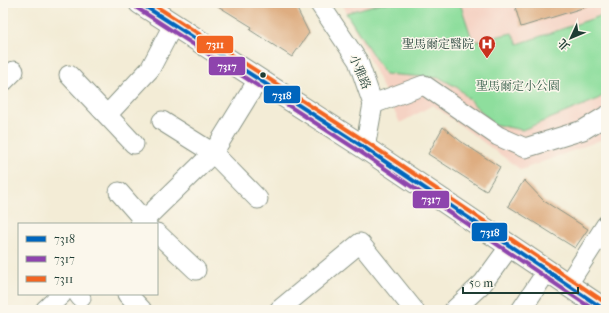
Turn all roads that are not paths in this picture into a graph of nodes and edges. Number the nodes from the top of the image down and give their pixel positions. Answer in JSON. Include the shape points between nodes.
{"nodes":[{"id":1,"x":140,"y":3,"type":"edge"},
{"id":2,"x":319,"y":3,"type":"edge"},
{"id":3,"x":173,"y":25,"type":"junction"},
{"id":4,"x":69,"y":75,"type":"dead end"},
{"id":5,"x":258,"y":80,"type":"junction"},
{"id":6,"x":373,"y":104,"type":"junction"},
{"id":7,"x":606,"y":116,"type":"edge"},
{"id":8,"x":162,"y":120,"type":"dead end"},
{"id":9,"x":365,"y":148,"type":"junction"},
{"id":10,"x":213,"y":154,"type":"junction"},
{"id":11,"x":119,"y":192,"type":"dead end"},
{"id":12,"x":258,"y":199,"type":"dead end"},
{"id":13,"x":145,"y":223,"type":"edge"},
{"id":14,"x":150,"y":223,"type":"edge"},
{"id":15,"x":606,"y":225,"type":"edge"},
{"id":16,"x":158,"y":236,"type":"edge"},
{"id":17,"x":510,"y":246,"type":"junction"},
{"id":18,"x":196,"y":270,"type":"dead end"},
{"id":19,"x":547,"y":271,"type":"junction"},
{"id":20,"x":568,"y":284,"type":"junction"},
{"id":21,"x":61,"y":295,"type":"edge"},
{"id":22,"x":128,"y":295,"type":"edge"},
{"id":23,"x":45,"y":310,"type":"edge"},
{"id":24,"x":142,"y":310,"type":"edge"},
{"id":25,"x":279,"y":310,"type":"edge"},
{"id":26,"x":414,"y":310,"type":"edge"},
{"id":27,"x":454,"y":310,"type":"edge"},
{"id":28,"x":521,"y":310,"type":"edge"},
{"id":29,"x":605,"y":310,"type":"edge"}],
"edges":[{"from":1,"to":3,"type":"main road"},
{"from":2,"to":6,"type":"street","name":"小雅路","via":[[358,61]]},
{"from":3,"to":4,"type":"street","via":[[150,69],[107,115],[134,144]]},
{"from":3,"to":5,"type":"main road"},
{"from":5,"to":9,"type":"main road"},
{"from":5,"to":10,"type":"street"},
{"from":6,"to":7,"type":"street","via":[[424,85],[498,136],[525,148],[583,130]]},
{"from":6,"to":9,"type":"street","name":"小雅路"},
{"from":8,"to":10,"type":"street"},
{"from":9,"to":17,"type":"main road"},
{"from":10,"to":12,"type":"street"},
{"from":10,"to":14,"type":"street"},
{"from":11,"to":13,"type":"street"},
{"from":15,"to":20,"type":"street"},
{"from":16,"to":18,"type":"street"},
{"from":17,"to":19,"type":"main road"},
{"from":17,"to":27,"type":"street","via":[[483,283]]},
{"from":19,"to":20,"type":"main road"},
{"from":19,"to":28,"type":"street"},
{"from":20,"to":29,"type":"main road"},
{"from":21,"to":23,"type":"street"},
{"from":22,"to":24,"type":"street"},
{"from":25,"to":26,"type":"street","via":[[360,243]]}]}
